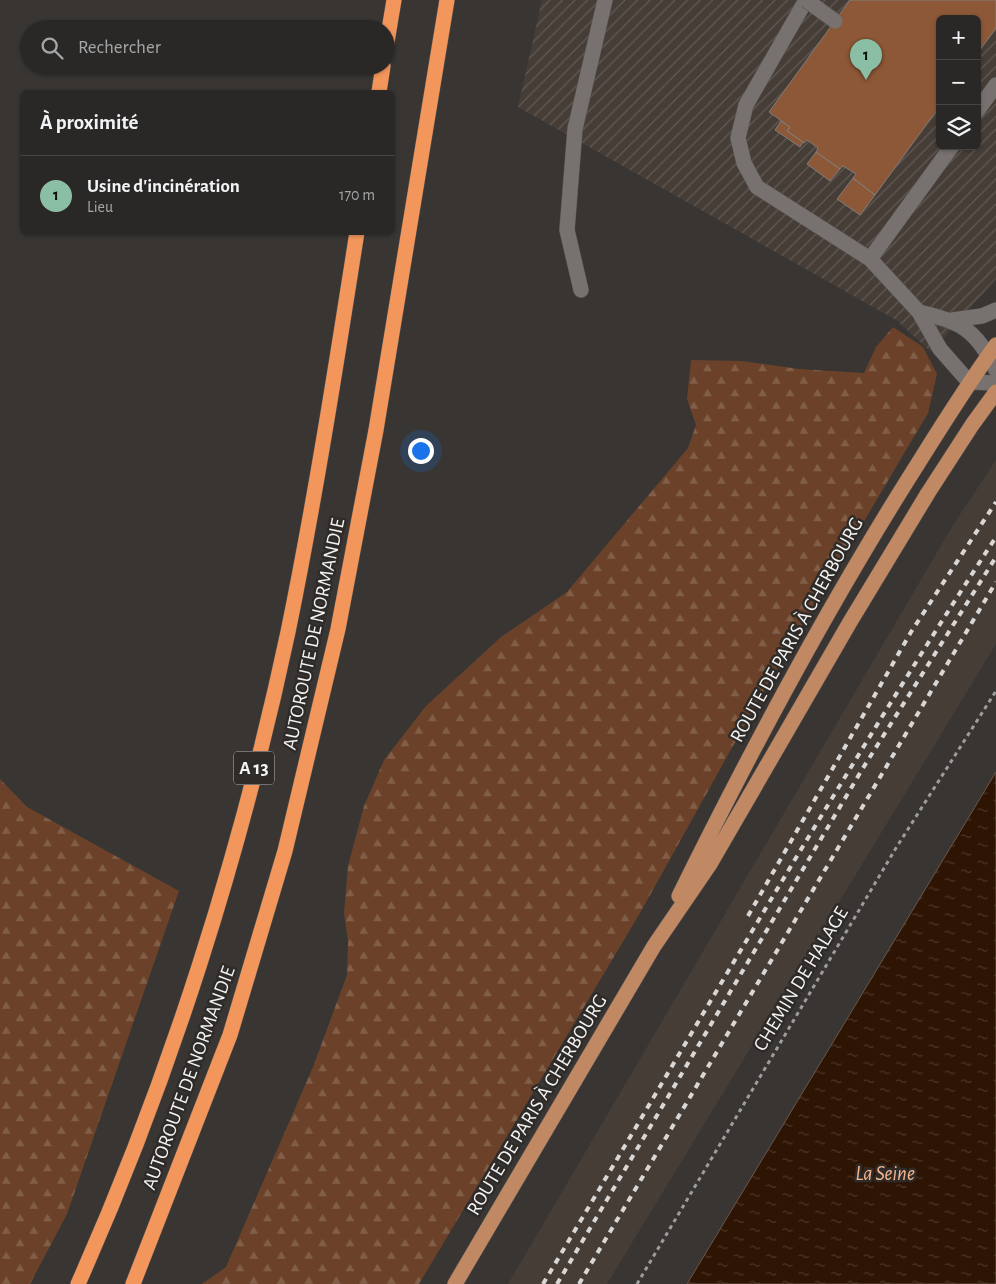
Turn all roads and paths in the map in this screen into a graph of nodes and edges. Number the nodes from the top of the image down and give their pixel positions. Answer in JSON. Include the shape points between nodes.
{"nodes":[{"id":1,"x":394,"y":0,"type":"edge"},
{"id":2,"x":448,"y":0,"type":"edge"},
{"id":3,"x":605,"y":0,"type":"edge"},
{"id":4,"x":806,"y":0,"type":"edge"},
{"id":5,"x":391,"y":20,"type":"edge"},
{"id":6,"x":835,"y":22,"type":"dead end"},
{"id":7,"x":382,"y":75,"type":"edge"},
{"id":8,"x":996,"y":85,"type":"edge"},
{"id":9,"x":379,"y":90,"type":"edge"},
{"id":10,"x":981,"y":106,"type":"edge"},
{"id":11,"x":949,"y":150,"type":"edge"},
{"id":12,"x":357,"y":235,"type":"edge"},
{"id":13,"x":870,"y":259,"type":"junction"},
{"id":14,"x":581,"y":290,"type":"dead end"},
{"id":15,"x":996,"y":310,"type":"edge"},
{"id":16,"x":919,"y":312,"type":"junction"},
{"id":17,"x":952,"y":320,"type":"junction"},
{"id":18,"x":992,"y":350,"type":"edge"},
{"id":19,"x":996,"y":370,"type":"edge"},
{"id":20,"x":969,"y":382,"type":"junction"},
{"id":21,"x":996,"y":383,"type":"edge"},
{"id":22,"x":996,"y":392,"type":"edge"},
{"id":23,"x":996,"y":691,"type":"edge"},
{"id":24,"x":654,"y":946,"type":"junction"},
{"id":25,"x":78,"y":1284,"type":"edge"},
{"id":26,"x":133,"y":1284,"type":"edge"},
{"id":27,"x":455,"y":1284,"type":"edge"},
{"id":28,"x":637,"y":1284,"type":"edge"}],
"edges":[{"from":1,"to":5,"type":"highway"},
{"from":2,"to":26,"type":"highway","name":"AUTOROUTE DE NORMANDIE","number":"A 13","via":[[376,430],[340,620],[287,841],[230,1035]]},
{"from":3,"to":14,"type":"lane","via":[[575,129],[567,230]]},
{"from":4,"to":6,"type":"lane","bridge":true},
{"from":4,"to":13,"type":"lane","via":[[746,105],[738,138],[744,163],[757,186]]},
{"from":7,"to":9,"type":"highway"},
{"from":8,"to":10,"type":"lane"},
{"from":11,"to":13,"type":"lane"},
{"from":12,"to":25,"type":"highway","name":"AUTOROUTE DE NORMANDIE","number":"A 13","via":[[287,633],[240,828],[176,1038]]},
{"from":13,"to":16,"type":"lane"},
{"from":15,"to":17,"type":"lane","via":[[982,316]]},
{"from":16,"to":17,"type":"lane"},
{"from":16,"to":20,"type":"lane","via":[[940,349]]},
{"from":17,"to":18,"type":"lane"},
{"from":18,"to":19,"type":"lane"},
{"from":18,"to":20,"type":"main road","name":"ROUTE DE PARIS À CHERBOURG"},
{"from":20,"to":21,"type":"lane"},
{"from":20,"to":24,"type":"main road","name":"ROUTE DE PARIS À CHERBOURG","via":[[848,575],[736,781]]},
{"from":22,"to":24,"type":"main road","name":"ROUTE DE PARIS À CHERBOURG","via":[[928,493],[710,864]]},
{"from":23,"to":28,"type":"path","name":"CHEMIN DE HALAGE","via":[[896,848]]},
{"from":24,"to":27,"type":"main road","name":"ROUTE DE PARIS À CHERBOURG"}]}
